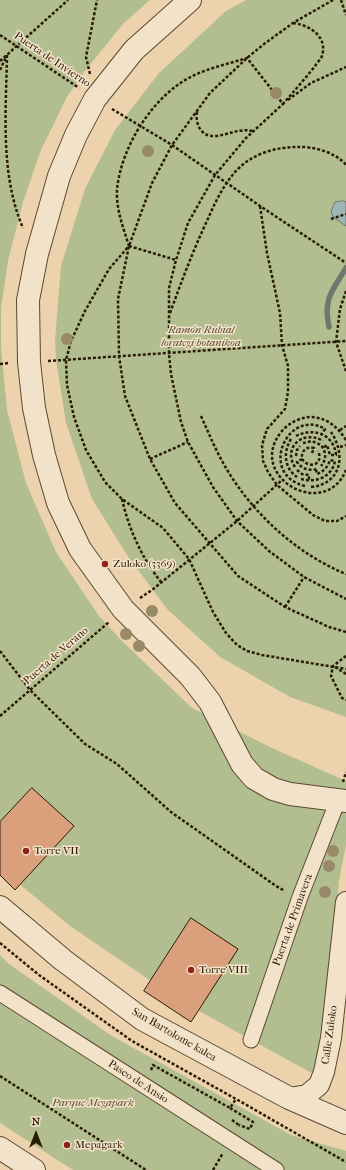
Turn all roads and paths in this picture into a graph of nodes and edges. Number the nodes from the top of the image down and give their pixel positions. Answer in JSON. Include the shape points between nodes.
{"nodes":[{"id":1,"x":68,"y":0,"type":"edge"},
{"id":2,"x":97,"y":0,"type":"edge"},
{"id":3,"x":190,"y":0,"type":"edge"},
{"id":4,"x":333,"y":0,"type":"edge"},
{"id":5,"x":341,"y":0,"type":"edge"},
{"id":6,"x":346,"y":15,"type":"edge"},
{"id":7,"x":293,"y":23,"type":"junction"},
{"id":8,"x":0,"y":35,"type":"edge"},
{"id":9,"x":17,"y":46,"type":"junction"},
{"id":10,"x":7,"y":55,"type":"junction"},
{"id":11,"x":247,"y":58,"type":"junction"},
{"id":12,"x":0,"y":61,"type":"edge"},
{"id":13,"x":346,"y":67,"type":"edge"},
{"id":14,"x":0,"y":70,"type":"edge"},
{"id":15,"x":95,"y":99,"type":"junction"},
{"id":16,"x":283,"y":104,"type":"junction"},
{"id":17,"x":198,"y":110,"type":"junction"},
{"id":18,"x":139,"y":126,"type":"junction"},
{"id":19,"x":253,"y":131,"type":"junction"},
{"id":20,"x":172,"y":145,"type":"junction"},
{"id":21,"x":346,"y":165,"type":"edge"},
{"id":22,"x":215,"y":175,"type":"junction"},
{"id":23,"x":226,"y":183,"type":"junction"},
{"id":24,"x":260,"y":206,"type":"junction"},
{"id":25,"x":346,"y":214,"type":"edge"},
{"id":26,"x":332,"y":219,"type":"dead end"},
{"id":27,"x":129,"y":246,"type":"junction"},
{"id":28,"x":36,"y":254,"type":"junction"},
{"id":29,"x":176,"y":260,"type":"junction"},
{"id":30,"x":346,"y":263,"type":"edge"},
{"id":31,"x":346,"y":291,"type":"edge"},
{"id":32,"x":169,"y":317,"type":"junction"},
{"id":33,"x":346,"y":341,"type":"edge"},
{"id":34,"x":336,"y":342,"type":"junction"},
{"id":35,"x":282,"y":345,"type":"junction"},
{"id":36,"x":169,"y":354,"type":"junction"},
{"id":37,"x":119,"y":356,"type":"junction"},
{"id":38,"x":66,"y":360,"type":"junction"},
{"id":39,"x":28,"y":362,"type":"junction"},
{"id":40,"x":346,"y":371,"type":"edge"},
{"id":41,"x":201,"y":416,"type":"dead end"},
{"id":42,"x":299,"y":419,"type":"junction"},
{"id":43,"x":302,"y":426,"type":"junction"},
{"id":44,"x":346,"y":426,"type":"edge"},
{"id":45,"x":340,"y":430,"type":"junction"},
{"id":46,"x":313,"y":431,"type":"junction"},
{"id":47,"x":331,"y":432,"type":"dead end"},
{"id":48,"x":322,"y":434,"type":"junction"},
{"id":49,"x":296,"y":436,"type":"dead end"},
{"id":50,"x":312,"y":436,"type":"junction"},
{"id":51,"x":291,"y":439,"type":"dead end"},
{"id":52,"x":346,"y":440,"type":"edge"},
{"id":53,"x":323,"y":441,"type":"dead end"},
{"id":54,"x":188,"y":442,"type":"junction"},
{"id":55,"x":303,"y":443,"type":"dead end"},
{"id":56,"x":288,"y":444,"type":"junction"},
{"id":57,"x":346,"y":445,"type":"edge"},
{"id":58,"x":300,"y":446,"type":"dead end"},
{"id":59,"x":340,"y":446,"type":"junction"},
{"id":60,"x":293,"y":447,"type":"junction"},
{"id":61,"x":323,"y":448,"type":"junction"},
{"id":62,"x":318,"y":451,"type":"dead end"},
{"id":63,"x":312,"y":453,"type":"dead end"},
{"id":64,"x":291,"y":454,"type":"junction"},
{"id":65,"x":150,"y":459,"type":"junction"},
{"id":66,"x":302,"y":459,"type":"junction"},
{"id":67,"x":287,"y":463,"type":"junction"},
{"id":68,"x":282,"y":465,"type":"junction"},
{"id":69,"x":310,"y":465,"type":"junction"},
{"id":70,"x":321,"y":466,"type":"dead end"},
{"id":71,"x":309,"y":470,"type":"junction"},
{"id":72,"x":346,"y":470,"type":"edge"},
{"id":73,"x":327,"y":475,"type":"junction"},
{"id":74,"x":297,"y":477,"type":"dead end"},
{"id":75,"x":301,"y":479,"type":"dead end"},
{"id":76,"x":331,"y":479,"type":"junction"},
{"id":77,"x":282,"y":480,"type":"junction"},
{"id":78,"x":309,"y":481,"type":"junction"},
{"id":79,"x":278,"y":485,"type":"junction"},
{"id":80,"x":305,"y":486,"type":"dead end"},
{"id":81,"x":311,"y":487,"type":"dead end"},
{"id":82,"x":122,"y":499,"type":"junction"},
{"id":83,"x":254,"y":506,"type":"junction"},
{"id":84,"x":346,"y":516,"type":"edge"},
{"id":85,"x":237,"y":520,"type":"junction"},
{"id":86,"x":209,"y":543,"type":"junction"},
{"id":87,"x":189,"y":559,"type":"junction"},
{"id":88,"x":346,"y":574,"type":"edge"},
{"id":89,"x":304,"y":577,"type":"junction"},
{"id":90,"x":161,"y":582,"type":"junction"},
{"id":91,"x":346,"y":599,"type":"edge"},
{"id":92,"x":285,"y":608,"type":"junction"},
{"id":93,"x":123,"y":609,"type":"junction"},
{"id":94,"x":346,"y":632,"type":"edge"},
{"id":95,"x":0,"y":651,"type":"edge"},
{"id":96,"x":346,"y":656,"type":"edge"},
{"id":97,"x":333,"y":666,"type":"junction"},
{"id":98,"x":346,"y":668,"type":"edge"},
{"id":99,"x":346,"y":674,"type":"edge"},
{"id":100,"x":30,"y":690,"type":"junction"},
{"id":101,"x":346,"y":700,"type":"edge"},
{"id":102,"x":0,"y":716,"type":"edge"},
{"id":103,"x":342,"y":800,"type":"edge"},
{"id":104,"x":300,"y":897,"type":"junction"},
{"id":105,"x":346,"y":902,"type":"edge"},
{"id":106,"x":0,"y":907,"type":"edge"},
{"id":107,"x":0,"y":993,"type":"edge"},
{"id":108,"x":251,"y":1040,"type":"dead end"},
{"id":109,"x":150,"y":1072,"type":"dead end"},
{"id":110,"x":0,"y":1076,"type":"edge"},
{"id":111,"x":289,"y":1098,"type":"junction"},
{"id":112,"x":236,"y":1099,"type":"dead end"},
{"id":113,"x":230,"y":1108,"type":"junction"},
{"id":114,"x":225,"y":1116,"type":"dead end"},
{"id":115,"x":346,"y":1123,"type":"edge"},
{"id":116,"x":239,"y":1124,"type":"junction"},
{"id":117,"x":230,"y":1141,"type":"junction"},
{"id":118,"x":0,"y":1148,"type":"edge"},
{"id":119,"x":34,"y":1170,"type":"edge"},
{"id":120,"x":146,"y":1170,"type":"edge"},
{"id":121,"x":276,"y":1170,"type":"edge"}],
"edges":[{"from":1,"to":9,"type":"path"},
{"from":2,"to":15,"type":"path","via":[[86,57]]},
{"from":3,"to":15,"type":"street","via":[[134,50]]},
{"from":4,"to":7,"type":"path"},
{"from":5,"to":6,"type":"path"},
{"from":7,"to":11,"type":"path"},
{"from":7,"to":16,"type":"path","via":[[307,26],[317,33],[323,46],[322,56]]},
{"from":8,"to":9,"type":"path","name":"Puerta de Invierno"},
{"from":9,"to":10,"type":"path"},
{"from":9,"to":15,"type":"path","name":"Puerta de Invierno"},
{"from":10,"to":12,"type":"path"},
{"from":10,"to":14,"type":"path"},
{"from":10,"to":28,"type":"path","via":[[5,151],[9,183],[16,214]]},
{"from":11,"to":16,"type":"path"},
{"from":11,"to":17,"type":"path","via":[[210,93]]},
{"from":11,"to":18,"type":"path","via":[[197,74],[179,85]]},
{"from":13,"to":16,"type":"path","via":[[311,83]]},
{"from":15,"to":18,"type":"path","name":"Puerta de Invierno"},
{"from":15,"to":28,"type":"street","via":[[59,176]]},
{"from":16,"to":19,"type":"path"},
{"from":17,"to":19,"type":"path","via":[[198,126],[207,135],[215,136],[245,129]]},
{"from":17,"to":20,"type":"path"},
{"from":18,"to":20,"type":"path","name":"Puerta de Invierno"},
{"from":18,"to":27,"type":"path","via":[[122,165],[117,190],[119,217]]},
{"from":19,"to":22,"type":"path"},
{"from":20,"to":22,"type":"path","name":"Puerta de Invierno"},
{"from":20,"to":27,"type":"path","via":[[152,183]]},
{"from":21,"to":23,"type":"path","via":[[320,149],[308,146],[286,147],[262,153],[241,166]]},
{"from":22,"to":23,"type":"path","name":"Puerta de Invierno"},
{"from":22,"to":29,"type":"path","via":[[188,223]]},
{"from":23,"to":24,"type":"path","name":"Puerta de Invierno"},
{"from":23,"to":32,"type":"path","via":[[191,256]]},
{"from":24,"to":30,"type":"path","name":"Puerta de Invierno"},
{"from":24,"to":35,"type":"path","via":[[280,313]]},
{"from":25,"to":26,"type":"path"},
{"from":27,"to":29,"type":"path"},
{"from":27,"to":37,"type":"path","via":[[118,299]]},
{"from":27,"to":38,"type":"path","via":[[109,269],[85,311],[71,341]]},
{"from":28,"to":39,"type":"street","via":[[28,300]]},
{"from":29,"to":32,"type":"path","via":[[169,288]]},
{"from":31,"to":34,"type":"path","via":[[340,310]]},
{"from":32,"to":36,"type":"path"},
{"from":33,"to":34,"type":"path"},
{"from":34,"to":35,"type":"path"},
{"from":34,"to":40,"type":"path"},
{"from":35,"to":36,"type":"path"},
{"from":35,"to":79,"type":"path","via":[[288,366],[285,408],[267,429],[262,445],[263,461]]},
{"from":36,"to":37,"type":"path"},
{"from":36,"to":54,"type":"path","via":[[175,397]]},
{"from":37,"to":38,"type":"path"},
{"from":37,"to":65,"type":"path","via":[[125,396]]},
{"from":38,"to":39,"type":"path"},
{"from":38,"to":82,"type":"path","via":[[67,385],[86,450],[105,482]]},
{"from":39,"to":93,"type":"street","via":[[44,455],[58,502],[80,548]]},
{"from":41,"to":83,"type":"path","via":[[226,469]]},
{"from":42,"to":43,"type":"path"},
{"from":42,"to":45,"type":"path","via":[[320,418]]},
{"from":42,"to":77,"type":"path","via":[[286,426],[274,446],[273,458]]},
{"from":43,"to":48,"type":"path","via":[[322,427],[325,429]]},
{"from":43,"to":68,"type":"path","via":[[292,431],[285,439],[281,448]]},
{"from":44,"to":45,"type":"path"},
{"from":45,"to":52,"type":"path"},
{"from":46,"to":48,"type":"path"},
{"from":46,"to":49,"type":"path"},
{"from":46,"to":50,"type":"path"},
{"from":47,"to":59,"type":"path"},
{"from":48,"to":61,"type":"path","via":[[332,443],[336,455],[330,455],[327,445]]},
{"from":50,"to":53,"type":"path"},
{"from":50,"to":60,"type":"path","via":[[299,440]]},
{"from":51,"to":56,"type":"path"},
{"from":54,"to":65,"type":"path"},
{"from":54,"to":85,"type":"path","via":[[213,487]]},
{"from":55,"to":61,"type":"path","via":[[317,442]]},
{"from":56,"to":60,"type":"path"},
{"from":56,"to":67,"type":"path"},
{"from":57,"to":59,"type":"path"},
{"from":58,"to":64,"type":"path","via":[[296,455]]},
{"from":59,"to":76,"type":"path","via":[[340,468]]},
{"from":60,"to":64,"type":"path"},
{"from":61,"to":70,"type":"path","via":[[325,460]]},
{"from":62,"to":69,"type":"path","via":[[318,462]]},
{"from":63,"to":66,"type":"path","via":[[314,448],[308,447],[302,453]]},
{"from":64,"to":78,"type":"path","via":[[296,468],[302,474],[309,475]]},
{"from":65,"to":86,"type":"path","via":[[175,503]]},
{"from":66,"to":69,"type":"path"},
{"from":66,"to":71,"type":"path","via":[[297,462]]},
{"from":67,"to":68,"type":"path"},
{"from":67,"to":74,"type":"path"},
{"from":68,"to":80,"type":"path","via":[[289,478]]},
{"from":69,"to":71,"type":"path"},
{"from":71,"to":73,"type":"path","via":[[316,469],[317,474],[321,473],[330,460],[335,461]]},
{"from":72,"to":77,"type":"path","via":[[336,484],[314,493],[291,488]]},
{"from":73,"to":76,"type":"path"},
{"from":73,"to":78,"type":"path"},
{"from":75,"to":78,"type":"path"},
{"from":76,"to":81,"type":"path"},
{"from":77,"to":79,"type":"path","name":"Puerta de Verano"},
{"from":79,"to":83,"type":"path","name":"Puerta de Verano"},
{"from":79,"to":84,"type":"path","via":[[313,515],[325,520],[337,520]]},
{"from":82,"to":87,"type":"path","via":[[163,528]]},
{"from":82,"to":90,"type":"path","via":[[138,545],[148,566]]},
{"from":83,"to":85,"type":"path","name":"Puerta de Verano"},
{"from":83,"to":88,"type":"path","via":[[293,543]]},
{"from":85,"to":86,"type":"path","name":"Puerta de Verano"},
{"from":85,"to":89,"type":"path","via":[[269,551]]},
{"from":86,"to":87,"type":"path","name":"Puerta de Verano"},
{"from":86,"to":92,"type":"path","via":[[238,576]]},
{"from":87,"to":90,"type":"path","name":"Puerta de Verano"},
{"from":87,"to":97,"type":"path","via":[[213,612],[237,645],[262,655]]},
{"from":89,"to":91,"type":"path"},
{"from":89,"to":92,"type":"path"},
{"from":90,"to":93,"type":"path","name":"Puerta de Verano"},
{"from":92,"to":94,"type":"path"},
{"from":93,"to":100,"type":"path","name":"Puerta de Verano"},
{"from":93,"to":103,"type":"street","via":[[190,676],[210,702],[242,764],[254,778],[273,789],[290,794]]},
{"from":95,"to":100,"type":"path"},
{"from":96,"to":97,"type":"path"},
{"from":97,"to":98,"type":"path"},
{"from":97,"to":99,"type":"path"},
{"from":97,"to":101,"type":"path","via":[[331,676],[342,698]]},
{"from":100,"to":102,"type":"path","name":"Puerta de Verano"},
{"from":100,"to":104,"type":"path","via":[[85,744],[117,764],[171,812],[276,886]]},
{"from":103,"to":104,"type":"street","name":"Puerta de Primavera"},
{"from":104,"to":108,"type":"street","name":"Puerta de Primavera"},
{"from":105,"to":111,"type":"street","name":"Calle Zuloko","via":[[331,1038],[324,1072],[319,1085],[306,1095]]},
{"from":106,"to":111,"type":"street","name":"San Bartolome kalea","via":[[63,960],[142,1019]]},
{"from":107,"to":117,"type":"street","name":"Paseo de Ansio"},
{"from":109,"to":113,"type":"path","via":[[153,1065]]},
{"from":110,"to":120,"type":"path"},
{"from":111,"to":115,"type":"street","name":"San Bartolome kalea"},
{"from":112,"to":113,"type":"path"},
{"from":113,"to":116,"type":"path","via":[[253,1122],[250,1129]]},
{"from":114,"to":116,"type":"path"},
{"from":116,"to":117,"type":"path"},
{"from":117,"to":121,"type":"street","name":"Paseo de Ansio"},
{"from":118,"to":119,"type":"street"}]}
